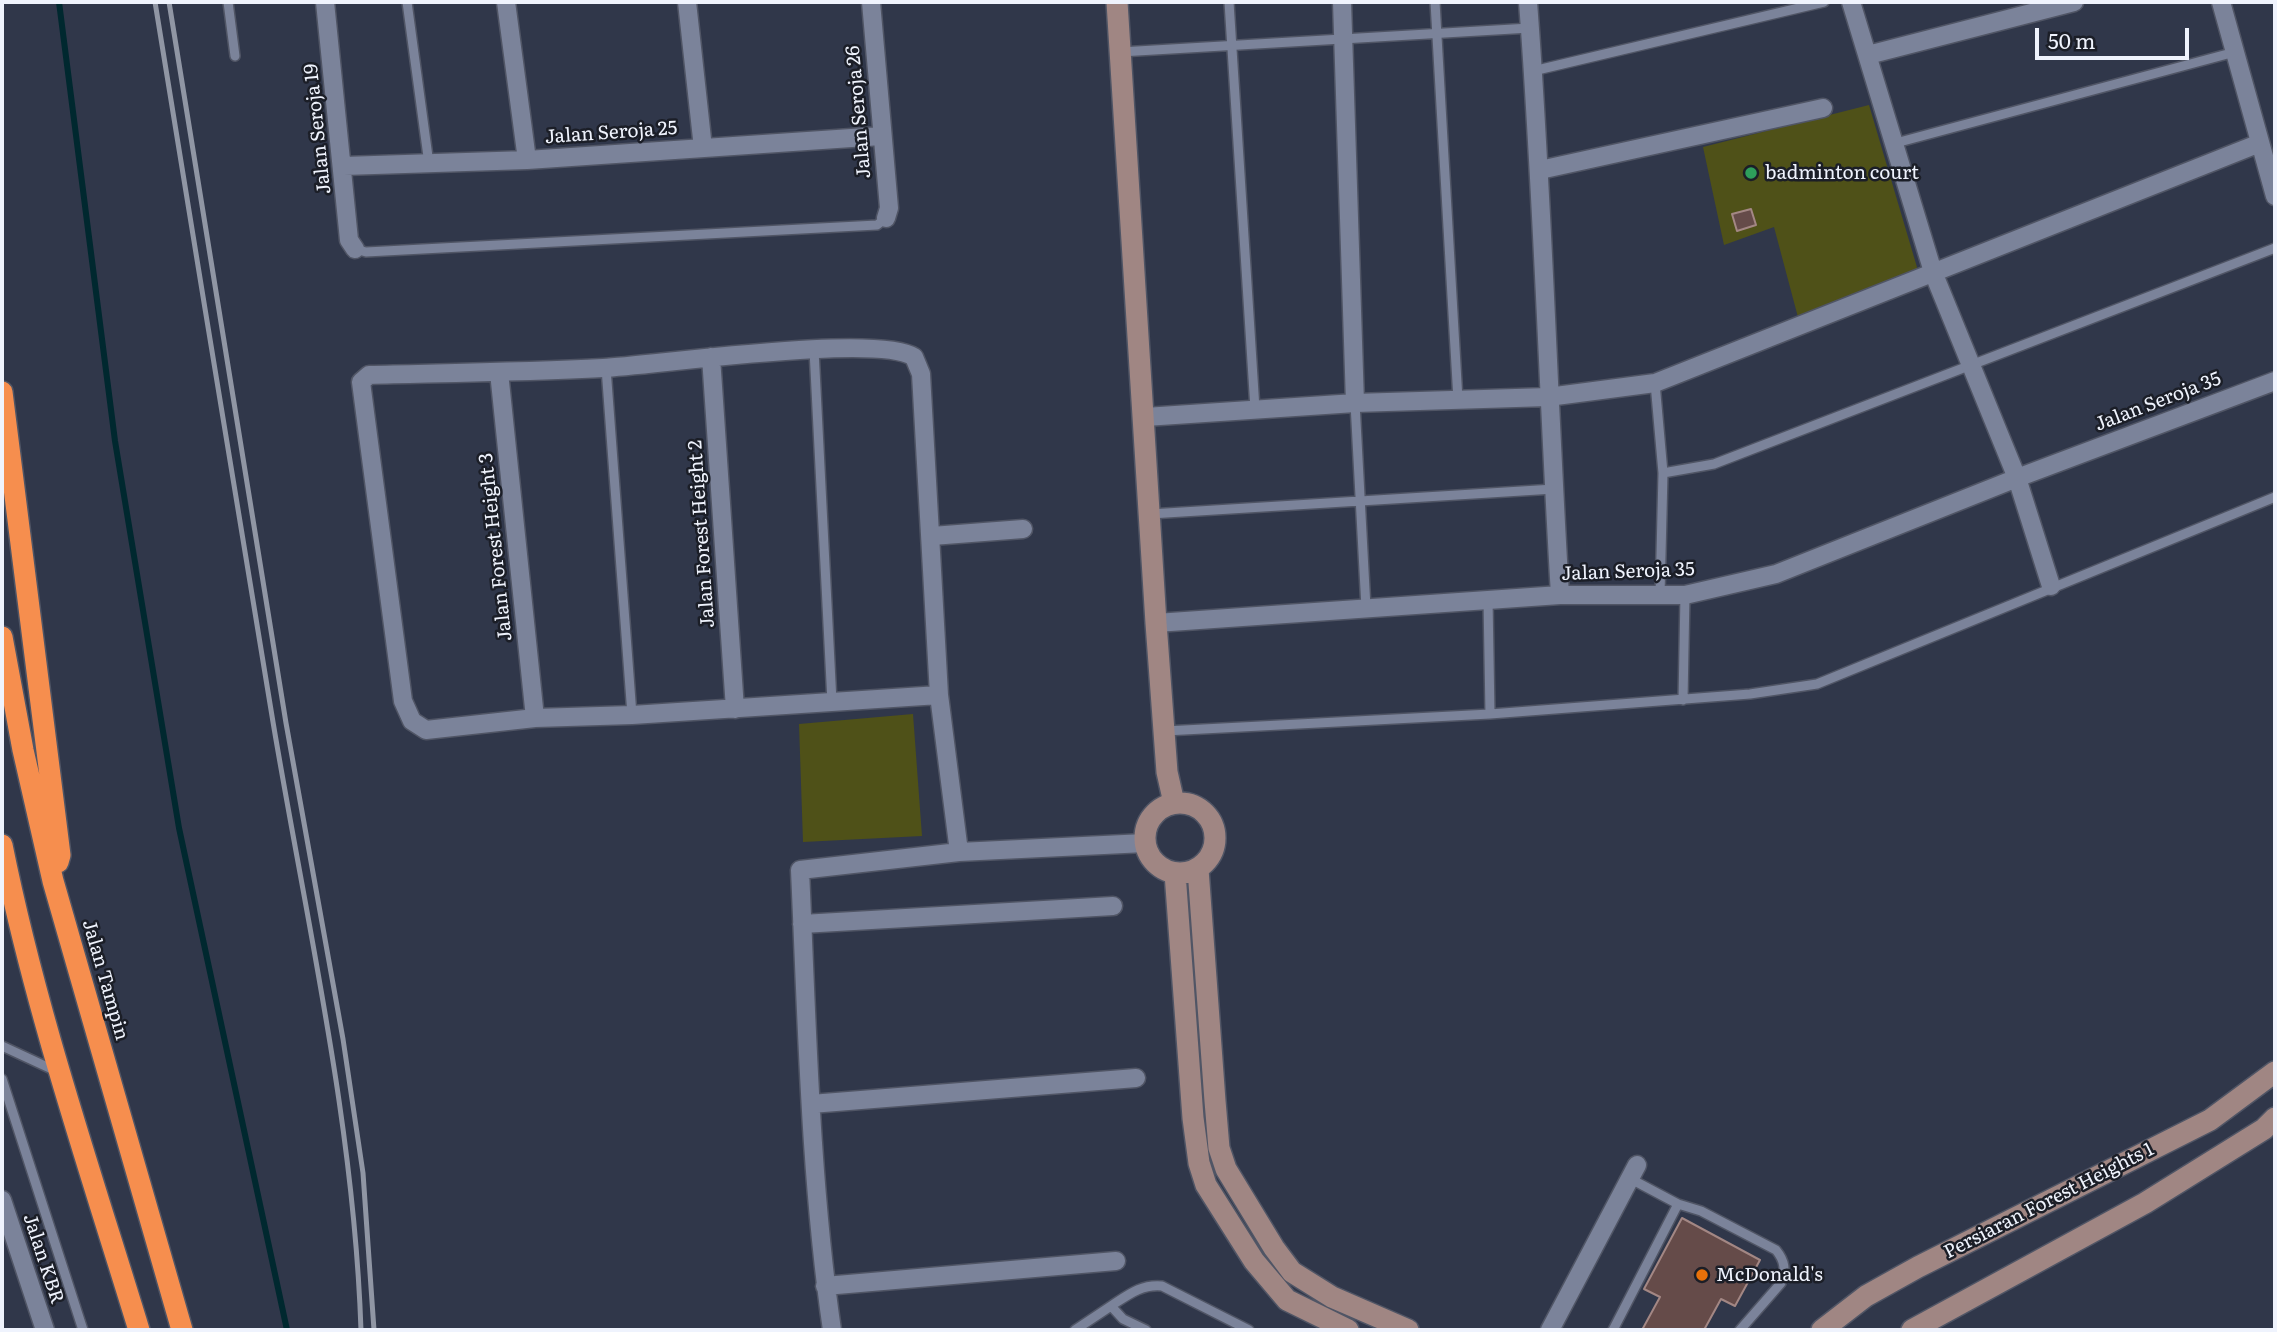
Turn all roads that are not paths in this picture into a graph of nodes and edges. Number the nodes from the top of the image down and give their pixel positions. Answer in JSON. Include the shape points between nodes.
{"nodes":[{"id":1,"x":228,"y":2,"type":"edge"},
{"id":2,"x":325,"y":2,"type":"edge"},
{"id":3,"x":407,"y":2,"type":"edge"},
{"id":4,"x":506,"y":2,"type":"edge"},
{"id":5,"x":687,"y":2,"type":"edge"},
{"id":6,"x":870,"y":2,"type":"edge"},
{"id":7,"x":1117,"y":2,"type":"edge"},
{"id":8,"x":1229,"y":2,"type":"edge"},
{"id":9,"x":1342,"y":2,"type":"edge"},
{"id":10,"x":1435,"y":2,"type":"edge"},
{"id":11,"x":1528,"y":2,"type":"edge"},
{"id":12,"x":1824,"y":2,"type":"edge"},
{"id":13,"x":1851,"y":2,"type":"edge"},
{"id":14,"x":2074,"y":2,"type":"edge"},
{"id":15,"x":2221,"y":2,"type":"edge"},
{"id":16,"x":1530,"y":27,"type":"junction"},
{"id":17,"x":1437,"y":33,"type":"junction"},
{"id":18,"x":1345,"y":38,"type":"junction"},
{"id":19,"x":1232,"y":46,"type":"junction"},
{"id":20,"x":1120,"y":52,"type":"junction"},
{"id":21,"x":2235,"y":52,"type":"junction"},
{"id":22,"x":1868,"y":55,"type":"junction"},
{"id":23,"x":235,"y":56,"type":"dead end"},
{"id":24,"x":1533,"y":71,"type":"junction"},
{"id":25,"x":1823,"y":108,"type":"dead end"},
{"id":26,"x":881,"y":136,"type":"junction"},
{"id":27,"x":2260,"y":143,"type":"junction"},
{"id":28,"x":1892,"y":144,"type":"junction"},
{"id":29,"x":702,"y":148,"type":"junction"},
{"id":30,"x":527,"y":160,"type":"junction"},
{"id":31,"x":429,"y":165,"type":"junction"},
{"id":32,"x":344,"y":166,"type":"junction"},
{"id":33,"x":1540,"y":170,"type":"junction"},
{"id":34,"x":2275,"y":196,"type":"edge"},
{"id":35,"x":886,"y":218,"type":"joint"},
{"id":36,"x":2275,"y":248,"type":"edge"},
{"id":37,"x":355,"y":249,"type":"joint"},
{"id":38,"x":1933,"y":272,"type":"junction"},
{"id":39,"x":814,"y":350,"type":"junction"},
{"id":40,"x":712,"y":357,"type":"junction"},
{"id":41,"x":1972,"y":365,"type":"junction"},
{"id":42,"x":606,"y":368,"type":"junction"},
{"id":43,"x":499,"y":372,"type":"junction"},
{"id":44,"x":2275,"y":381,"type":"edge"},
{"id":45,"x":1654,"y":383,"type":"junction"},
{"id":46,"x":2,"y":392,"type":"edge"},
{"id":47,"x":1548,"y":397,"type":"junction"},
{"id":48,"x":1458,"y":400,"type":"junction"},
{"id":49,"x":1355,"y":403,"type":"junction"},
{"id":50,"x":1255,"y":409,"type":"junction"},
{"id":51,"x":1145,"y":417,"type":"junction"},
{"id":52,"x":1663,"y":473,"type":"junction"},
{"id":53,"x":2017,"y":478,"type":"junction"},
{"id":54,"x":1554,"y":489,"type":"junction"},
{"id":55,"x":2275,"y":497,"type":"edge"},
{"id":56,"x":1363,"y":500,"type":"junction"},
{"id":57,"x":1148,"y":514,"type":"junction"},
{"id":58,"x":1023,"y":529,"type":"dead end"},
{"id":59,"x":932,"y":536,"type":"junction"},
{"id":60,"x":2051,"y":586,"type":"junction"},
{"id":61,"x":1560,"y":595,"type":"junction"},
{"id":62,"x":1660,"y":595,"type":"junction"},
{"id":63,"x":1685,"y":595,"type":"junction"},
{"id":64,"x":1488,"y":600,"type":"junction"},
{"id":65,"x":1366,"y":608,"type":"junction"},
{"id":66,"x":1156,"y":623,"type":"junction"},
{"id":67,"x":2,"y":637,"type":"edge"},
{"id":68,"x":939,"y":695,"type":"junction"},
{"id":69,"x":1683,"y":700,"type":"junction"},
{"id":70,"x":832,"y":702,"type":"junction"},
{"id":71,"x":735,"y":709,"type":"junction"},
{"id":72,"x":1490,"y":714,"type":"junction"},
{"id":73,"x":632,"y":715,"type":"junction"},
{"id":74,"x":535,"y":718,"type":"junction"},
{"id":75,"x":1164,"y":732,"type":"junction"},
{"id":76,"x":1174,"y":803,"type":"junction"},
{"id":77,"x":1145,"y":843,"type":"junction"},
{"id":78,"x":2,"y":845,"type":"edge"},
{"id":79,"x":959,"y":852,"type":"junction"},
{"id":80,"x":2,"y":869,"type":"edge"},
{"id":81,"x":1198,"y":869,"type":"junction"},
{"id":82,"x":1175,"y":873,"type":"junction"},
{"id":83,"x":53,"y":881,"type":"junction"},
{"id":84,"x":1113,"y":906,"type":"dead end"},
{"id":85,"x":15,"y":908,"type":"junction"},
{"id":86,"x":802,"y":924,"type":"junction"},
{"id":87,"x":2,"y":1046,"type":"edge"},
{"id":88,"x":2275,"y":1072,"type":"edge"},
{"id":89,"x":61,"y":1073,"type":"junction"},
{"id":90,"x":1136,"y":1078,"type":"dead end"},
{"id":91,"x":2,"y":1079,"type":"edge"},
{"id":92,"x":811,"y":1104,"type":"junction"},
{"id":93,"x":2275,"y":1118,"type":"edge"},
{"id":94,"x":1633,"y":1172,"type":"joint"},
{"id":95,"x":2,"y":1200,"type":"edge"},
{"id":96,"x":1678,"y":1204,"type":"junction"},
{"id":97,"x":1116,"y":1261,"type":"dead end"},
{"id":98,"x":825,"y":1286,"type":"junction"},
{"id":99,"x":1111,"y":1306,"type":"junction"},
{"id":100,"x":45,"y":1330,"type":"edge"},
{"id":101,"x":83,"y":1330,"type":"edge"},
{"id":102,"x":139,"y":1330,"type":"edge"},
{"id":103,"x":182,"y":1330,"type":"edge"},
{"id":104,"x":832,"y":1330,"type":"edge"},
{"id":105,"x":1076,"y":1330,"type":"edge"},
{"id":106,"x":1146,"y":1330,"type":"edge"},
{"id":107,"x":1249,"y":1330,"type":"edge"},
{"id":108,"x":1348,"y":1330,"type":"edge"},
{"id":109,"x":1408,"y":1330,"type":"edge"},
{"id":110,"x":1550,"y":1330,"type":"edge"},
{"id":111,"x":1613,"y":1330,"type":"edge"},
{"id":112,"x":1741,"y":1330,"type":"edge"},
{"id":113,"x":1822,"y":1330,"type":"edge"},
{"id":114,"x":1912,"y":1330,"type":"edge"}],
"edges":[{"from":1,"to":23,"type":"lane"},
{"from":2,"to":32,"type":"street","name":"Jalan Seroja 19"},
{"from":3,"to":31,"type":"lane"},
{"from":4,"to":30,"type":"street"},
{"from":5,"to":29,"type":"street"},
{"from":6,"to":26,"type":"street","name":"Jalan Seroja 26"},
{"from":7,"to":20,"type":"street"},
{"from":8,"to":19,"type":"lane"},
{"from":9,"to":18,"type":"street"},
{"from":10,"to":17,"type":"lane"},
{"from":11,"to":16,"type":"street"},
{"from":12,"to":24,"type":"lane"},
{"from":13,"to":22,"type":"street"},
{"from":14,"to":22,"type":"street"},
{"from":15,"to":21,"type":"street"},
{"from":16,"to":17,"type":"lane"},
{"from":16,"to":24,"type":"street"},
{"from":17,"to":18,"type":"lane"},
{"from":17,"to":48,"type":"lane"},
{"from":18,"to":19,"type":"lane"},
{"from":18,"to":49,"type":"street"},
{"from":19,"to":20,"type":"lane"},
{"from":19,"to":50,"type":"lane"},
{"from":20,"to":51,"type":"street"},
{"from":21,"to":27,"type":"street"},
{"from":21,"to":28,"type":"lane"},
{"from":22,"to":28,"type":"street"},
{"from":24,"to":33,"type":"street"},
{"from":25,"to":33,"type":"street"},
{"from":26,"to":29,"type":"street","name":"Jalan Seroja 25"},
{"from":26,"to":35,"type":"street","name":"Jalan Seroja 26","via":[[889,208]]},
{"from":27,"to":34,"type":"street"},
{"from":27,"to":38,"type":"street"},
{"from":28,"to":38,"type":"street"},
{"from":29,"to":30,"type":"street","name":"Jalan Seroja 25"},
{"from":30,"to":31,"type":"street","name":"Jalan Seroja 25"},
{"from":31,"to":32,"type":"street","name":"Jalan Seroja 25"},
{"from":32,"to":37,"type":"street","name":"Jalan Seroja 19","via":[[349,240]]},
{"from":33,"to":47,"type":"street"},
{"from":35,"to":37,"type":"lane","via":[[877,225],[366,252]]},
{"from":36,"to":41,"type":"lane"},
{"from":38,"to":41,"type":"street"},
{"from":38,"to":45,"type":"street"},
{"from":39,"to":40,"type":"street"},
{"from":39,"to":59,"type":"street","via":[[900,351],[914,358],[921,374]]},
{"from":39,"to":70,"type":"lane"},
{"from":40,"to":42,"type":"street"},
{"from":40,"to":71,"type":"street","name":"Jalan Forest Height 2"},
{"from":41,"to":52,"type":"lane","via":[[1714,464]]},
{"from":41,"to":53,"type":"street"},
{"from":42,"to":43,"type":"street"},
{"from":42,"to":73,"type":"lane"},
{"from":43,"to":74,"type":"street","name":"Jalan Forest Height 3"},
{"from":43,"to":74,"type":"street","via":[[369,375],[361,386],[412,721],[426,730]]},
{"from":44,"to":53,"type":"street","name":"Jalan Seroja 35"},
{"from":45,"to":47,"type":"street"},
{"from":45,"to":52,"type":"lane"},
{"from":46,"to":83,"type":"highway","via":[[60,855]]},
{"from":47,"to":48,"type":"street"},
{"from":47,"to":54,"type":"street"},
{"from":48,"to":49,"type":"street"},
{"from":49,"to":50,"type":"street"},
{"from":49,"to":56,"type":"lane"},
{"from":50,"to":51,"type":"street"},
{"from":51,"to":57,"type":"street"},
{"from":52,"to":62,"type":"lane"},
{"from":53,"to":60,"type":"street"},
{"from":53,"to":63,"type":"street","name":"Jalan Seroja 35","via":[[1776,574]]},
{"from":54,"to":56,"type":"lane"},
{"from":54,"to":61,"type":"street"},
{"from":55,"to":60,"type":"lane"},
{"from":56,"to":57,"type":"lane"},
{"from":56,"to":65,"type":"lane"},
{"from":57,"to":66,"type":"street"},
{"from":58,"to":59,"type":"street"},
{"from":59,"to":68,"type":"street"},
{"from":60,"to":69,"type":"lane","via":[[1817,684]]},
{"from":61,"to":62,"type":"street","name":"Jalan Seroja 35"},
{"from":61,"to":64,"type":"street","name":"Jalan Seroja 35"},
{"from":62,"to":63,"type":"street","name":"Jalan Seroja 35"},
{"from":63,"to":69,"type":"lane"},
{"from":64,"to":65,"type":"street","name":"Jalan Seroja 35"},
{"from":64,"to":72,"type":"lane"},
{"from":65,"to":66,"type":"street","name":"Jalan Seroja 35"},
{"from":66,"to":75,"type":"street"},
{"from":67,"to":83,"type":"highway","name":"Jalan Tampin"},
{"from":68,"to":70,"type":"street"},
{"from":68,"to":79,"type":"street"},
{"from":69,"to":72,"type":"lane"},
{"from":70,"to":71,"type":"street"},
{"from":71,"to":73,"type":"street"},
{"from":72,"to":75,"type":"lane"},
{"from":73,"to":74,"type":"street"},
{"from":75,"to":76,"type":"street"},
{"from":76,"to":77,"type":"street","via":[[1155,813]]},
{"from":76,"to":81,"type":"street","via":[[1196,806],[1211,821],[1213,853]]},
{"from":77,"to":79,"type":"street"},
{"from":77,"to":82,"type":"street","via":[[1155,863]]},
{"from":78,"to":85,"type":"highway"},
{"from":79,"to":86,"type":"street","via":[[800,870]]},
{"from":80,"to":85,"type":"highway"},
{"from":81,"to":82,"type":"street"},
{"from":81,"to":109,"type":"street","via":[[1219,1148],[1226,1169],[1292,1272],[1332,1297]]},
{"from":82,"to":108,"type":"street","via":[[1193,1118],[1206,1185],[1254,1261],[1287,1300]]},
{"from":83,"to":103,"type":"highway","name":"Jalan Tampin"},
{"from":84,"to":86,"type":"street"},
{"from":85,"to":89,"type":"highway"},
{"from":86,"to":92,"type":"street"},
{"from":87,"to":89,"type":"lane"},
{"from":88,"to":113,"type":"street","name":"Persiaran Forest Heights 1","via":[[2210,1120],[1918,1267],[1867,1296]]},
{"from":89,"to":102,"type":"highway"},
{"from":90,"to":92,"type":"street"},
{"from":91,"to":101,"type":"lane"},
{"from":92,"to":98,"type":"street"},
{"from":93,"to":114,"type":"street","via":[[2146,1203]]},
{"from":94,"to":96,"type":"lane"},
{"from":94,"to":110,"type":"street"},
{"from":95,"to":100,"type":"street","name":"Jalan KBR"},
{"from":96,"to":111,"type":"lane"},
{"from":96,"to":112,"type":"lane","via":[[1701,1210],[1782,1257],[1781,1283]]},
{"from":97,"to":98,"type":"street"},
{"from":98,"to":104,"type":"street"},
{"from":99,"to":105,"type":"lane"},
{"from":99,"to":106,"type":"lane","via":[[1123,1319]]},
{"from":99,"to":107,"type":"lane","via":[[1138,1288],[1162,1286]]}]}
